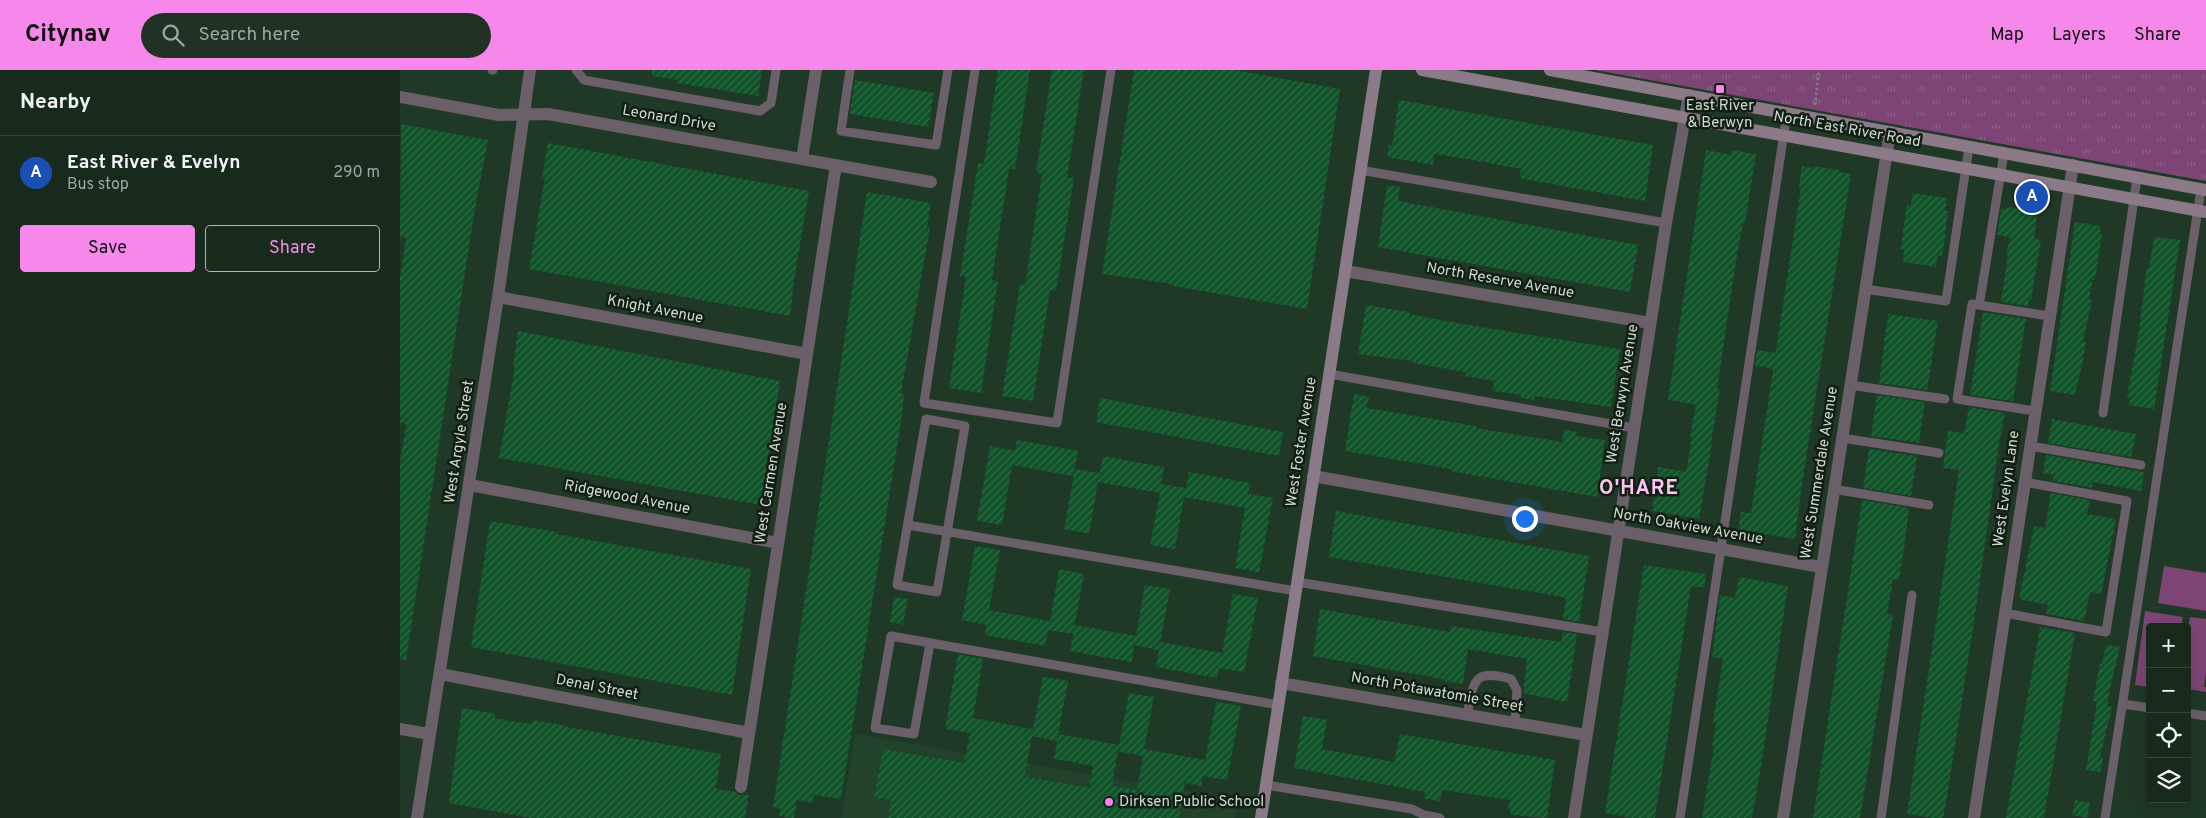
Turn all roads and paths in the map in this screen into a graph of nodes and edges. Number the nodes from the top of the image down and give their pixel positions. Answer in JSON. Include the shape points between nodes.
{"nodes":[{"id":1,"x":530,"y":70,"type":"edge"},
{"id":2,"x":576,"y":70,"type":"edge"},
{"id":3,"x":776,"y":70,"type":"edge"},
{"id":4,"x":816,"y":70,"type":"edge"},
{"id":5,"x":850,"y":70,"type":"edge"},
{"id":6,"x":948,"y":70,"type":"edge"},
{"id":7,"x":975,"y":70,"type":"edge"},
{"id":8,"x":1112,"y":70,"type":"edge"},
{"id":9,"x":1376,"y":70,"type":"edge"},
{"id":10,"x":1422,"y":70,"type":"edge"},
{"id":11,"x":1550,"y":70,"type":"edge"},
{"id":12,"x":1819,"y":70,"type":"edge"},
{"id":13,"x":1689,"y":95,"type":"junction"},
{"id":14,"x":400,"y":97,"type":"edge"},
{"id":15,"x":1815,"y":105,"type":"dead end"},
{"id":16,"x":1787,"y":113,"type":"junction"},
{"id":17,"x":523,"y":115,"type":"junction"},
{"id":18,"x":1685,"y":118,"type":"junction"},
{"id":19,"x":1890,"y":132,"type":"junction"},
{"id":20,"x":1783,"y":135,"type":"junction"},
{"id":21,"x":1969,"y":147,"type":"junction"},
{"id":22,"x":2004,"y":153,"type":"junction"},
{"id":23,"x":1886,"y":154,"type":"junction"},
{"id":24,"x":802,"y":159,"type":"junction"},
{"id":25,"x":836,"y":165,"type":"junction"},
{"id":26,"x":2073,"y":165,"type":"junction"},
{"id":27,"x":1966,"y":169,"type":"junction"},
{"id":28,"x":1360,"y":170,"type":"junction"},
{"id":29,"x":2000,"y":175,"type":"junction"},
{"id":30,"x":2137,"y":178,"type":"junction"},
{"id":31,"x":931,"y":182,"type":"dead end"},
{"id":32,"x":2069,"y":188,"type":"junction"},
{"id":33,"x":2203,"y":190,"type":"edge"},
{"id":34,"x":2134,"y":200,"type":"junction"},
{"id":35,"x":2202,"y":212,"type":"edge"},
{"id":36,"x":1666,"y":223,"type":"junction"},
{"id":37,"x":1345,"y":272,"type":"junction"},
{"id":38,"x":1865,"y":290,"type":"junction"},
{"id":39,"x":498,"y":297,"type":"junction"},
{"id":40,"x":1980,"y":300,"type":"dead end"},
{"id":41,"x":2049,"y":316,"type":"junction"},
{"id":42,"x":1650,"y":323,"type":"junction"},
{"id":43,"x":807,"y":354,"type":"junction"},
{"id":44,"x":1329,"y":374,"type":"junction"},
{"id":45,"x":1850,"y":385,"type":"junction"},
{"id":46,"x":1945,"y":400,"type":"dead end"},
{"id":47,"x":2035,"y":411,"type":"junction"},
{"id":48,"x":2103,"y":413,"type":"dead end"},
{"id":49,"x":1634,"y":428,"type":"junction"},
{"id":50,"x":1842,"y":438,"type":"junction"},
{"id":51,"x":2030,"y":446,"type":"junction"},
{"id":52,"x":1939,"y":453,"type":"dead end"},
{"id":53,"x":2141,"y":464,"type":"dead end"},
{"id":54,"x":1313,"y":476,"type":"junction"},
{"id":55,"x":2024,"y":482,"type":"junction"},
{"id":56,"x":470,"y":485,"type":"junction"},
{"id":57,"x":1833,"y":490,"type":"junction"},
{"id":58,"x":1929,"y":505,"type":"dead end"},
{"id":59,"x":908,"y":525,"type":"junction"},
{"id":60,"x":1618,"y":531,"type":"junction"},
{"id":61,"x":948,"y":532,"type":"junction"},
{"id":62,"x":778,"y":543,"type":"junction"},
{"id":63,"x":1721,"y":549,"type":"junction"},
{"id":64,"x":1821,"y":567,"type":"junction"},
{"id":65,"x":1296,"y":586,"type":"junction"},
{"id":66,"x":1912,"y":595,"type":"dead end"},
{"id":67,"x":2005,"y":614,"type":"junction"},
{"id":68,"x":1602,"y":632,"type":"junction"},
{"id":69,"x":930,"y":643,"type":"junction"},
{"id":70,"x":440,"y":674,"type":"junction"},
{"id":71,"x":1281,"y":683,"type":"junction"},
{"id":72,"x":2123,"y":704,"type":"junction"},
{"id":73,"x":1278,"y":705,"type":"junction"},
{"id":74,"x":2146,"y":707,"type":"edge"},
{"id":75,"x":2191,"y":714,"type":"edge"},
{"id":76,"x":1467,"y":715,"type":"junction"},
{"id":77,"x":2206,"y":716,"type":"edge"},
{"id":78,"x":1515,"y":723,"type":"junction"},
{"id":79,"x":400,"y":729,"type":"edge"},
{"id":80,"x":748,"y":733,"type":"junction"},
{"id":81,"x":430,"y":734,"type":"junction"},
{"id":82,"x":1586,"y":735,"type":"junction"},
{"id":83,"x":1266,"y":785,"type":"junction"},
{"id":84,"x":741,"y":787,"type":"dead end"},
{"id":85,"x":417,"y":818,"type":"edge"},
{"id":86,"x":1261,"y":818,"type":"edge"},
{"id":87,"x":1440,"y":818,"type":"edge"},
{"id":88,"x":1574,"y":818,"type":"edge"},
{"id":89,"x":1680,"y":818,"type":"edge"},
{"id":90,"x":1783,"y":818,"type":"edge"},
{"id":91,"x":1882,"y":818,"type":"edge"},
{"id":92,"x":1974,"y":818,"type":"edge"},
{"id":93,"x":2105,"y":818,"type":"edge"}],
"edges":[{"from":1,"to":17,"type":"street","name":"West Argyle Street"},
{"from":2,"to":3,"type":"lane","via":[[584,80],[760,111],[771,103]]},
{"from":4,"to":24,"type":"street"},
{"from":5,"to":6,"type":"lane","via":[[840,131],[936,145]]},
{"from":7,"to":8,"type":"lane","via":[[924,403],[1057,423]]},
{"from":9,"to":28,"type":"main road","name":"West Foster Avenue"},
{"from":10,"to":18,"type":"main road","name":"North East River Road"},
{"from":11,"to":13,"type":"main road","name":"North East River Road"},
{"from":12,"to":15,"type":"path"},
{"from":13,"to":16,"type":"main road","name":"North East River Road"},
{"from":13,"to":18,"type":"street","name":"West Berwyn Avenue"},
{"from":14,"to":17,"type":"street","name":"Leonard Drive","via":[[499,115]]},
{"from":16,"to":19,"type":"main road","name":"North East River Road"},
{"from":16,"to":20,"type":"lane"},
{"from":17,"to":24,"type":"street","name":"Leonard Drive","via":[[548,114]]},
{"from":17,"to":39,"type":"street","name":"West Argyle Street"},
{"from":18,"to":20,"type":"main road","name":"North East River Road"},
{"from":18,"to":36,"type":"street","name":"West Berwyn Avenue"},
{"from":19,"to":21,"type":"main road","name":"North East River Road"},
{"from":19,"to":23,"type":"street","name":"West Summerdale Avenue"},
{"from":20,"to":23,"type":"main road","name":"North East River Road"},
{"from":20,"to":63,"type":"lane"},
{"from":21,"to":22,"type":"main road","name":"North East River Road"},
{"from":21,"to":27,"type":"lane"},
{"from":22,"to":26,"type":"main road","name":"North East River Road"},
{"from":22,"to":29,"type":"lane"},
{"from":23,"to":27,"type":"main road","name":"North East River Road"},
{"from":23,"to":38,"type":"street","name":"West Summerdale Avenue"},
{"from":24,"to":25,"type":"street","name":"Leonard Drive"},
{"from":25,"to":31,"type":"street","name":"Leonard Drive"},
{"from":25,"to":43,"type":"street","name":"West Carmen Avenue"},
{"from":26,"to":30,"type":"main road","name":"North East River Road"},
{"from":26,"to":32,"type":"street","name":"West Evelyn Lane"},
{"from":27,"to":29,"type":"main road","name":"North East River Road"},
{"from":27,"to":38,"type":"lane","via":[[1946,302]]},
{"from":28,"to":36,"type":"lane"},
{"from":28,"to":37,"type":"main road","name":"West Foster Avenue"},
{"from":29,"to":32,"type":"main road","name":"North East River Road"},
{"from":29,"to":40,"type":"lane"},
{"from":30,"to":33,"type":"main road","name":"North East River Road"},
{"from":30,"to":34,"type":"lane"},
{"from":32,"to":34,"type":"main road","name":"North East River Road"},
{"from":32,"to":41,"type":"street","name":"West Evelyn Lane"},
{"from":33,"to":35,"type":"lane"},
{"from":34,"to":35,"type":"main road","name":"North East River Road"},
{"from":34,"to":48,"type":"lane"},
{"from":35,"to":72,"type":"lane"},
{"from":36,"to":42,"type":"street","name":"West Berwyn Avenue"},
{"from":37,"to":42,"type":"street","name":"North Reserve Avenue"},
{"from":37,"to":44,"type":"main road","name":"West Foster Avenue"},
{"from":38,"to":45,"type":"street","name":"West Summerdale Avenue"},
{"from":39,"to":43,"type":"street","name":"Knight Avenue"},
{"from":39,"to":56,"type":"street","name":"West Argyle Street"},
{"from":41,"to":47,"type":"street","name":"West Evelyn Lane"},
{"from":41,"to":47,"type":"lane","via":[[1972,304],[1958,389],[1957,399]]},
{"from":42,"to":49,"type":"street","name":"West Berwyn Avenue"},
{"from":43,"to":62,"type":"street","name":"West Carmen Avenue"},
{"from":44,"to":49,"type":"lane"},
{"from":44,"to":54,"type":"main road","name":"West Foster Avenue"},
{"from":45,"to":46,"type":"lane"},
{"from":45,"to":50,"type":"street","name":"West Summerdale Avenue"},
{"from":47,"to":51,"type":"street","name":"West Evelyn Lane"},
{"from":49,"to":60,"type":"street","name":"West Berwyn Avenue"},
{"from":50,"to":52,"type":"lane"},
{"from":50,"to":57,"type":"street","name":"West Summerdale Avenue"},
{"from":51,"to":53,"type":"lane"},
{"from":51,"to":55,"type":"street","name":"West Evelyn Lane"},
{"from":54,"to":60,"type":"street","name":"North Oakview Avenue"},
{"from":54,"to":65,"type":"main road","name":"West Foster Avenue"},
{"from":55,"to":67,"type":"street","name":"West Evelyn Lane"},
{"from":55,"to":67,"type":"lane","via":[[2127,501],[2106,632]]},
{"from":56,"to":62,"type":"street","name":"Ridgewood Avenue"},
{"from":56,"to":70,"type":"street","name":"West Argyle Street"},
{"from":57,"to":58,"type":"lane"},
{"from":57,"to":64,"type":"street","name":"West Summerdale Avenue"},
{"from":59,"to":61,"type":"lane"},
{"from":59,"to":61,"type":"lane","via":[[898,585],[937,592]]},
{"from":59,"to":61,"type":"lane","via":[[926,420],[965,426]]},
{"from":60,"to":63,"type":"street","name":"North Oakview Avenue"},
{"from":60,"to":68,"type":"street","name":"West Berwyn Avenue"},
{"from":61,"to":65,"type":"lane"},
{"from":62,"to":80,"type":"street","name":"West Carmen Avenue"},
{"from":63,"to":64,"type":"street","name":"North Oakview Avenue"},
{"from":63,"to":89,"type":"lane"},
{"from":64,"to":90,"type":"street","name":"West Summerdale Avenue"},
{"from":65,"to":68,"type":"lane"},
{"from":65,"to":71,"type":"main road","name":"West Foster Avenue"},
{"from":66,"to":91,"type":"lane"},
{"from":67,"to":92,"type":"street","name":"West Evelyn Lane"},
{"from":68,"to":82,"type":"street","name":"West Berwyn Avenue"},
{"from":69,"to":69,"type":"lane","via":[[892,636],[875,728],[914,734]]},
{"from":69,"to":73,"type":"lane"},
{"from":70,"to":80,"type":"street","name":"Denal Street"},
{"from":70,"to":81,"type":"street","name":"West Argyle Street"},
{"from":71,"to":73,"type":"main road","name":"West Foster Avenue"},
{"from":71,"to":76,"type":"street","name":"North Potawatomie Street"},
{"from":72,"to":74,"type":"lane"},
{"from":72,"to":93,"type":"lane"},
{"from":73,"to":83,"type":"main road","name":"West Foster Avenue"},
{"from":75,"to":77,"type":"lane"},
{"from":76,"to":78,"type":"street","name":"North Potawatomie Street"},
{"from":76,"to":78,"type":"lane","via":[[1476,680],[1483,675],[1499,676],[1511,679],[1517,690]]},
{"from":78,"to":82,"type":"street","name":"North Potawatomie Street"},
{"from":79,"to":81,"type":"street"},
{"from":80,"to":84,"type":"street","name":"West Carmen Avenue"},
{"from":81,"to":85,"type":"street","name":"West Argyle Street"},
{"from":82,"to":88,"type":"street","name":"West Berwyn Avenue"},
{"from":83,"to":86,"type":"main road","name":"West Foster Avenue"},
{"from":83,"to":87,"type":"lane","via":[[1412,809]]}]}
